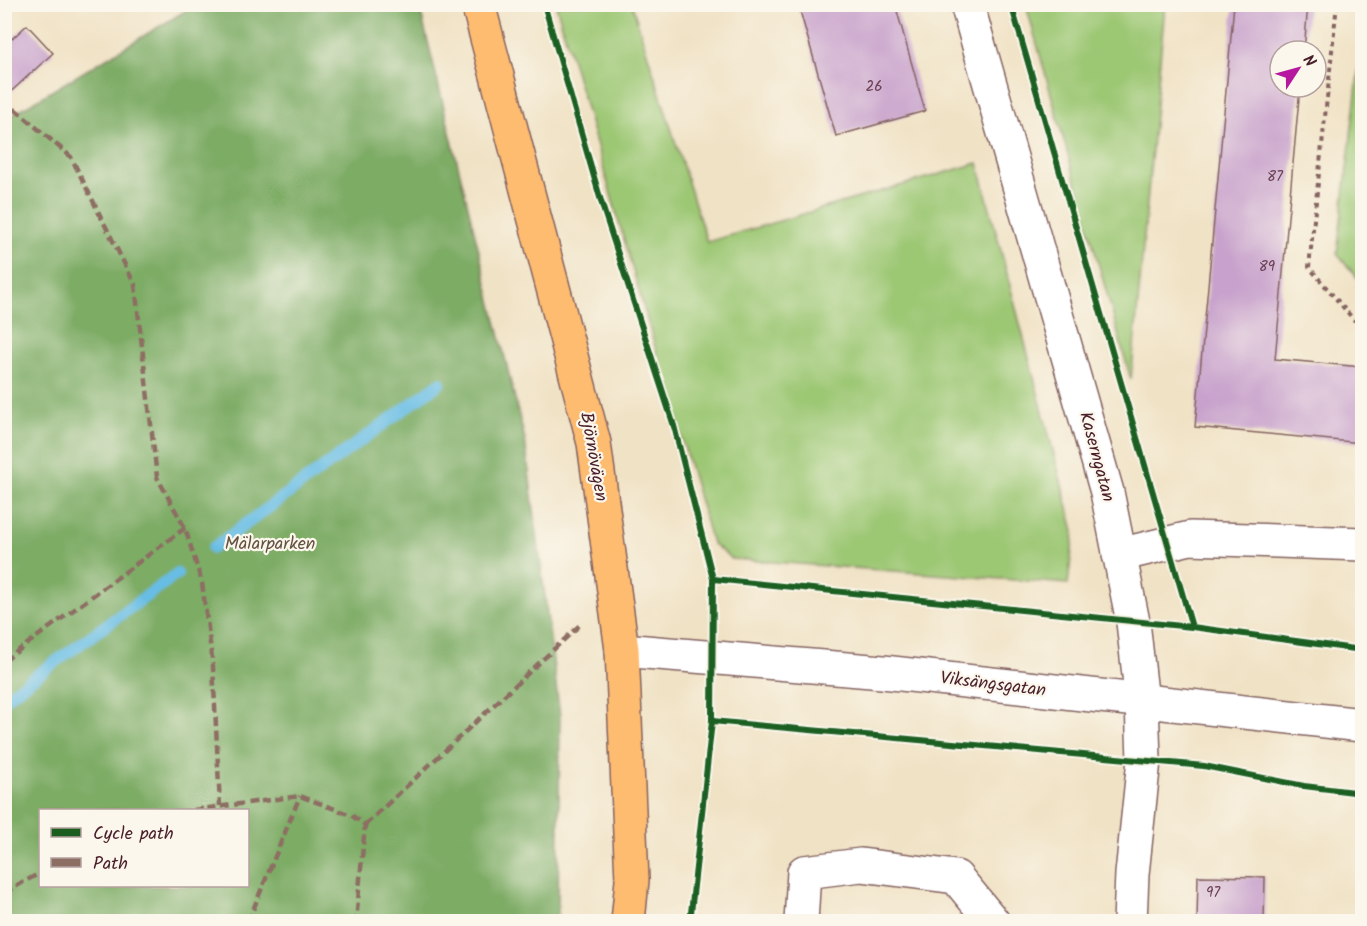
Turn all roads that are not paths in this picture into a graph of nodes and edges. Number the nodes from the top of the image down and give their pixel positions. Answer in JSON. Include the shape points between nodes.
{"nodes":[{"id":1,"x":478,"y":4,"type":"edge"},
{"id":2,"x":967,"y":4,"type":"edge"},
{"id":3,"x":1362,"y":544,"type":"edge"},
{"id":4,"x":1119,"y":555,"type":"junction"},
{"id":5,"x":622,"y":650,"type":"junction"},
{"id":6,"x":1142,"y":702,"type":"junction"},
{"id":7,"x":1362,"y":724,"type":"edge"},
{"id":8,"x":628,"y":921,"type":"edge"},
{"id":9,"x":801,"y":921,"type":"edge"},
{"id":10,"x":993,"y":921,"type":"edge"},
{"id":11,"x":1130,"y":921,"type":"edge"}],
"edges":[{"from":1,"to":5,"type":"main road","name":"Björnövägen","via":[[594,443]]},
{"from":2,"to":4,"type":"street","name":"Kaserngatan","via":[[1107,492]]},
{"from":3,"to":4,"type":"street","via":[[1190,538]]},
{"from":4,"to":6,"type":"street","name":"Kaserngatan","via":[[1133,622]]},
{"from":5,"to":6,"type":"street","name":"Viksängsgatan","via":[[883,672]]},
{"from":5,"to":8,"type":"main road","name":"Björnövägen","via":[[632,880]]},
{"from":6,"to":7,"type":"street","name":"Viksängsgatan"},
{"from":6,"to":11,"type":"street","name":"Kaserngatan","via":[[1144,760]]},
{"from":9,"to":10,"type":"street","via":[[804,872],[861,865],[956,878]]}]}
